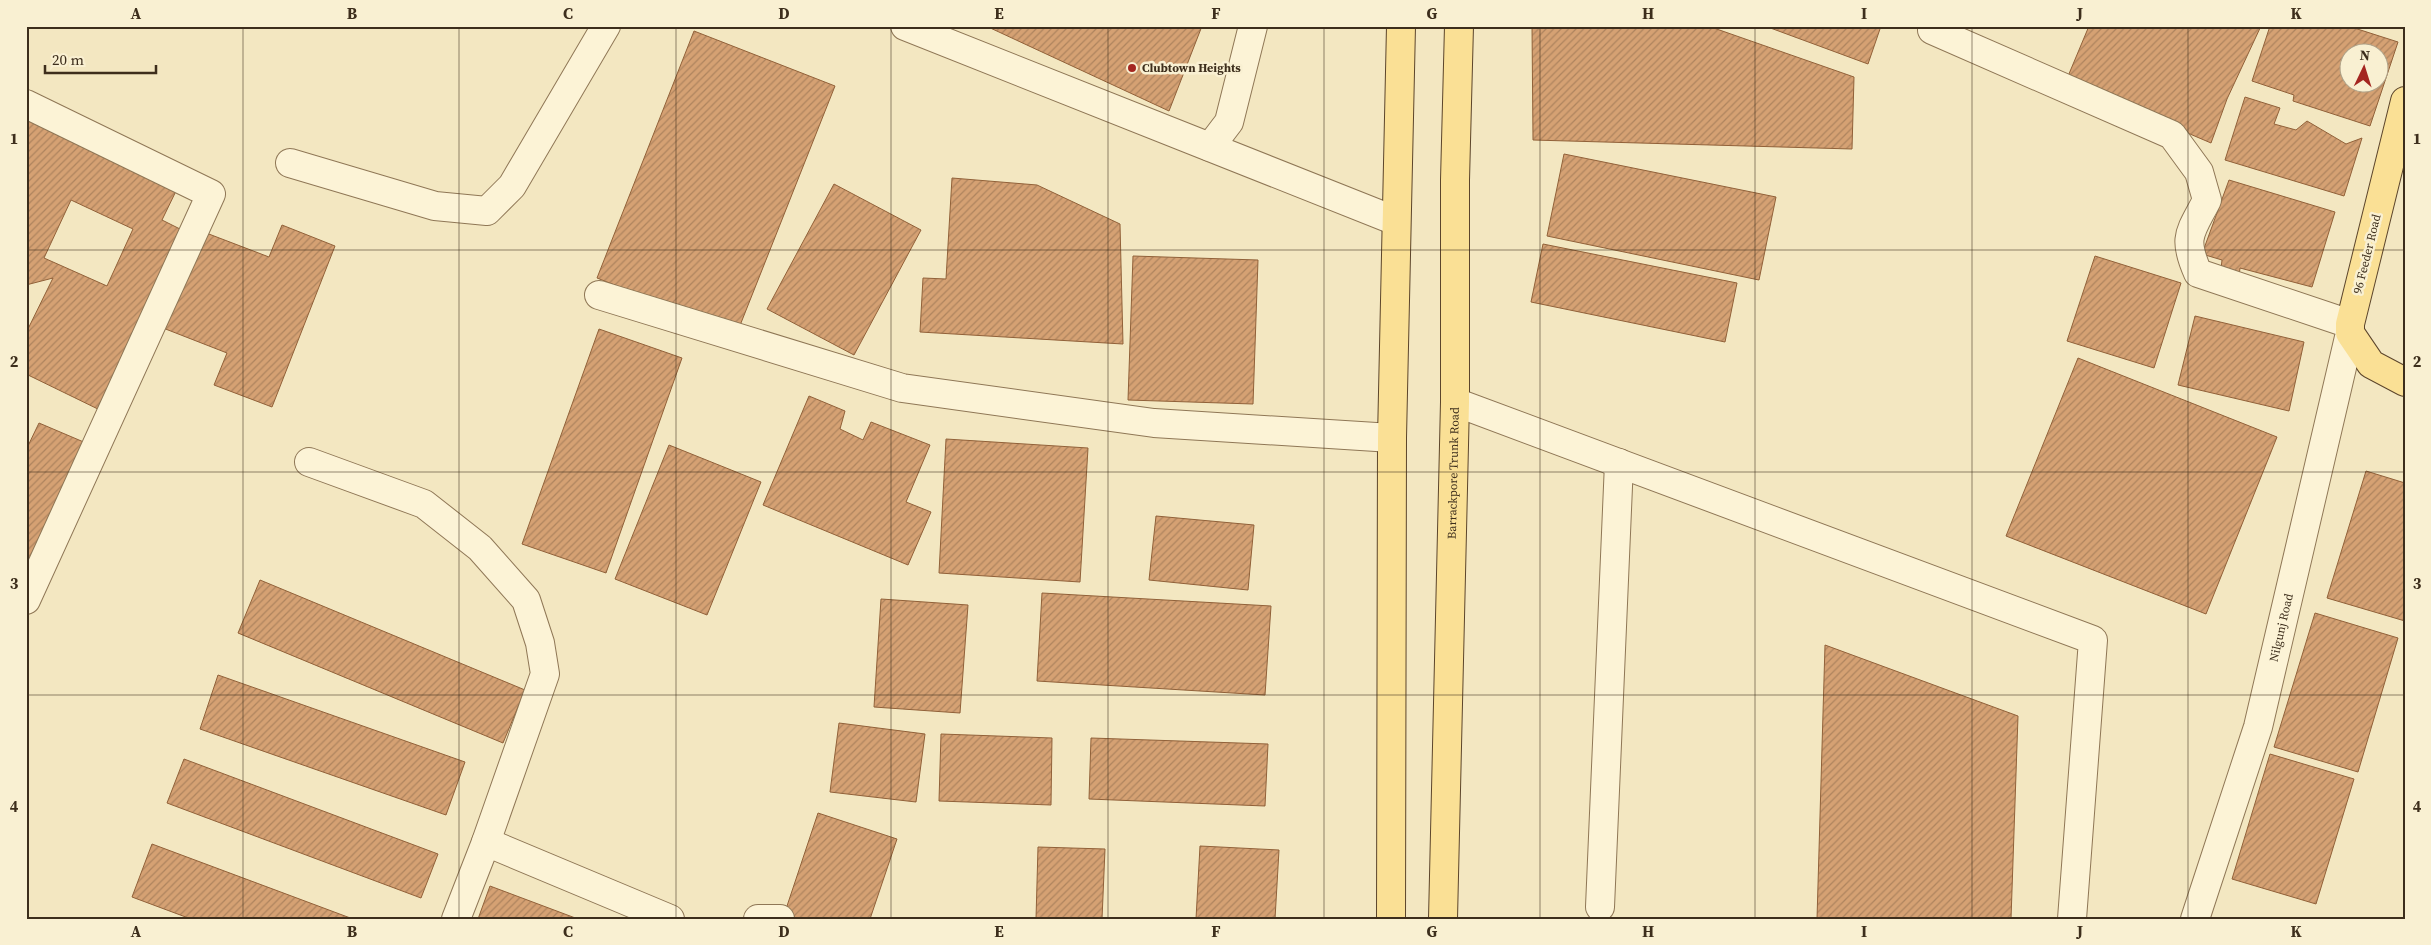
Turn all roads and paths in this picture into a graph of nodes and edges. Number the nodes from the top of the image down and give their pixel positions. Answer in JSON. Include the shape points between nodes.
{"nodes":[{"id":1,"x":606,"y":26,"type":"edge"},
{"id":2,"x":905,"y":26,"type":"edge"},
{"id":3,"x":1253,"y":26,"type":"edge"},
{"id":4,"x":1401,"y":26,"type":"edge"},
{"id":5,"x":1459,"y":26,"type":"edge"},
{"id":6,"x":1932,"y":30,"type":"dead end"},
{"id":7,"x":2405,"y":102,"type":"edge"},
{"id":8,"x":26,"y":104,"type":"edge"},
{"id":9,"x":1210,"y":147,"type":"junction"},
{"id":10,"x":290,"y":163,"type":"dead end"},
{"id":11,"x":1396,"y":221,"type":"junction"},
{"id":12,"x":599,"y":295,"type":"dead end"},
{"id":13,"x":2350,"y":328,"type":"junction"},
{"id":14,"x":2405,"y":382,"type":"edge"},
{"id":15,"x":1455,"y":402,"type":"junction"},
{"id":16,"x":1392,"y":438,"type":"junction"},
{"id":17,"x":309,"y":462,"type":"dead end"},
{"id":18,"x":1619,"y":463,"type":"junction"},
{"id":19,"x":26,"y":600,"type":"edge"},
{"id":20,"x":486,"y":842,"type":"junction"},
{"id":21,"x":1600,"y":907,"type":"dead end"},
{"id":22,"x":456,"y":919,"type":"edge"},
{"id":23,"x":670,"y":919,"type":"edge"},
{"id":24,"x":758,"y":919,"type":"edge"},
{"id":25,"x":780,"y":919,"type":"edge"},
{"id":26,"x":1391,"y":919,"type":"edge"},
{"id":27,"x":1444,"y":919,"type":"edge"},
{"id":28,"x":2072,"y":919,"type":"edge"},
{"id":29,"x":2195,"y":919,"type":"edge"}],
"edges":[{"from":1,"to":10,"type":"street","via":[[512,186],[487,211],[435,206]]},
{"from":2,"to":9,"type":"street"},
{"from":3,"to":9,"type":"street","via":[[1229,122]]},
{"from":4,"to":11,"type":"main road"},
{"from":5,"to":15,"type":"main road","name":"Barrackpore Trunk Road"},
{"from":6,"to":13,"type":"street","via":[[2172,135],[2200,172],[2207,200],[2189,234],[2189,252],[2198,273]]},
{"from":7,"to":13,"type":"main road","name":"96 Feeder Road"},
{"from":8,"to":19,"type":"street","via":[[211,194]]},
{"from":9,"to":11,"type":"street"},
{"from":11,"to":16,"type":"main road"},
{"from":12,"to":16,"type":"street","via":[[902,388],[1154,423]]},
{"from":13,"to":14,"type":"main road","via":[[2371,364]]},
{"from":13,"to":29,"type":"street","name":"Nilgunj Road","via":[[2258,727]]},
{"from":15,"to":18,"type":"street"},
{"from":15,"to":27,"type":"main road","name":"Barrackpore Trunk Road"},
{"from":16,"to":26,"type":"main road"},
{"from":17,"to":20,"type":"street","via":[[424,504],[480,548],[526,600],[540,643],[545,674]]},
{"from":18,"to":21,"type":"street"},
{"from":18,"to":28,"type":"street","via":[[2094,640]]},
{"from":20,"to":22,"type":"street"},
{"from":20,"to":23,"type":"street"},
{"from":24,"to":25,"type":"street"}]}
